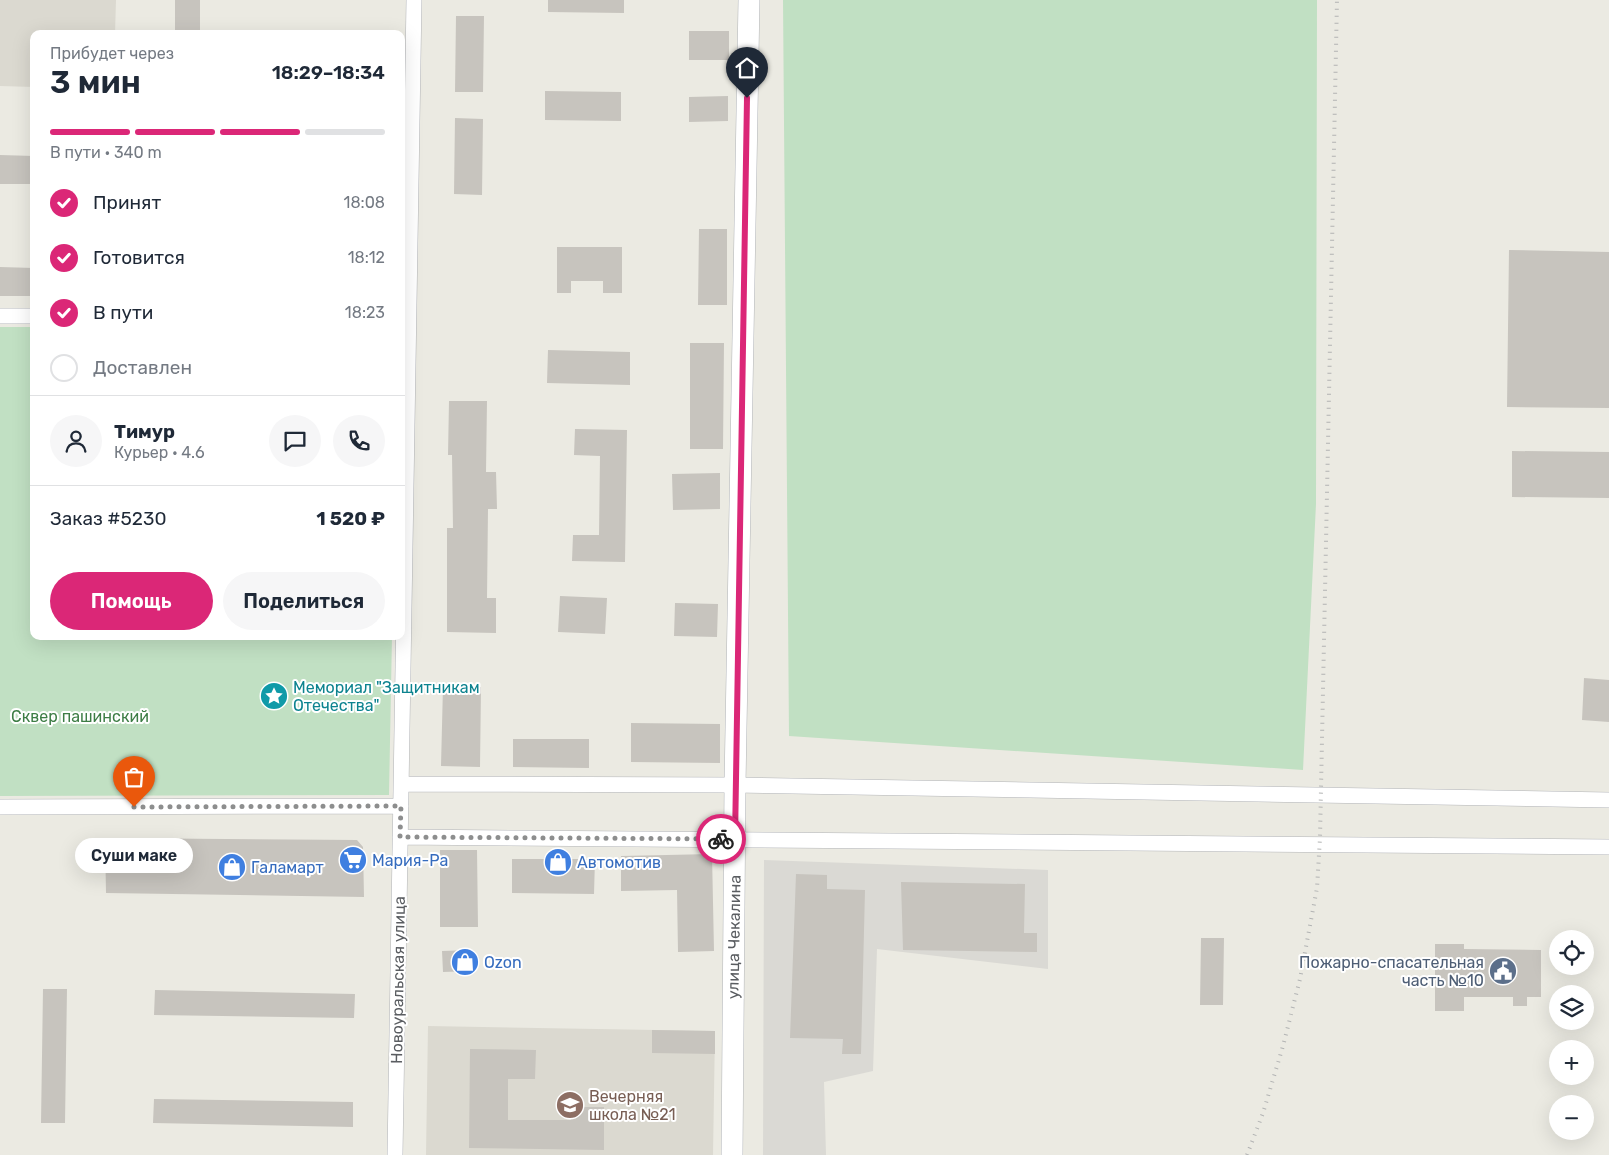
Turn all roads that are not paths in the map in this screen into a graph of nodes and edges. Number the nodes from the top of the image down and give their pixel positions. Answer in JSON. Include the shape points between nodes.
{"nodes":[{"id":1,"x":414,"y":0,"type":"edge"},
{"id":2,"x":749,"y":0,"type":"edge"},
{"id":3,"x":0,"y":316,"type":"edge"},
{"id":4,"x":30,"y":316,"type":"edge"},
{"id":5,"x":405,"y":321,"type":"edge"},
{"id":6,"x":403,"y":640,"type":"edge"},
{"id":7,"x":402,"y":784,"type":"junction"},
{"id":8,"x":736,"y":785,"type":"junction"},
{"id":9,"x":1609,"y":800,"type":"edge"},
{"id":10,"x":401,"y":806,"type":"junction"},
{"id":11,"x":0,"y":808,"type":"edge"},
{"id":12,"x":400,"y":837,"type":"junction"},
{"id":13,"x":735,"y":840,"type":"junction"},
{"id":14,"x":1609,"y":847,"type":"edge"},
{"id":15,"x":396,"y":1155,"type":"edge"},
{"id":16,"x":732,"y":1155,"type":"edge"}],
"edges":[{"from":1,"to":5,"type":"street","name":"Новоуральская улица"},
{"from":2,"to":8,"type":"main road","name":"улица Чекалина"},
{"from":3,"to":4,"type":"street"},
{"from":6,"to":7,"type":"street","name":"Новоуральская улица"},
{"from":7,"to":8,"type":"street"},
{"from":7,"to":10,"type":"street","name":"Новоуральская улица"},
{"from":8,"to":9,"type":"street"},
{"from":8,"to":13,"type":"main road","name":"улица Чекалина"},
{"from":10,"to":11,"type":"street"},
{"from":10,"to":12,"type":"street","name":"Новоуральская улица"},
{"from":12,"to":13,"type":"street"},
{"from":12,"to":15,"type":"street","name":"Новоуральская улица"},
{"from":13,"to":14,"type":"street"},
{"from":13,"to":16,"type":"main road","name":"улица Чекалина"}]}
